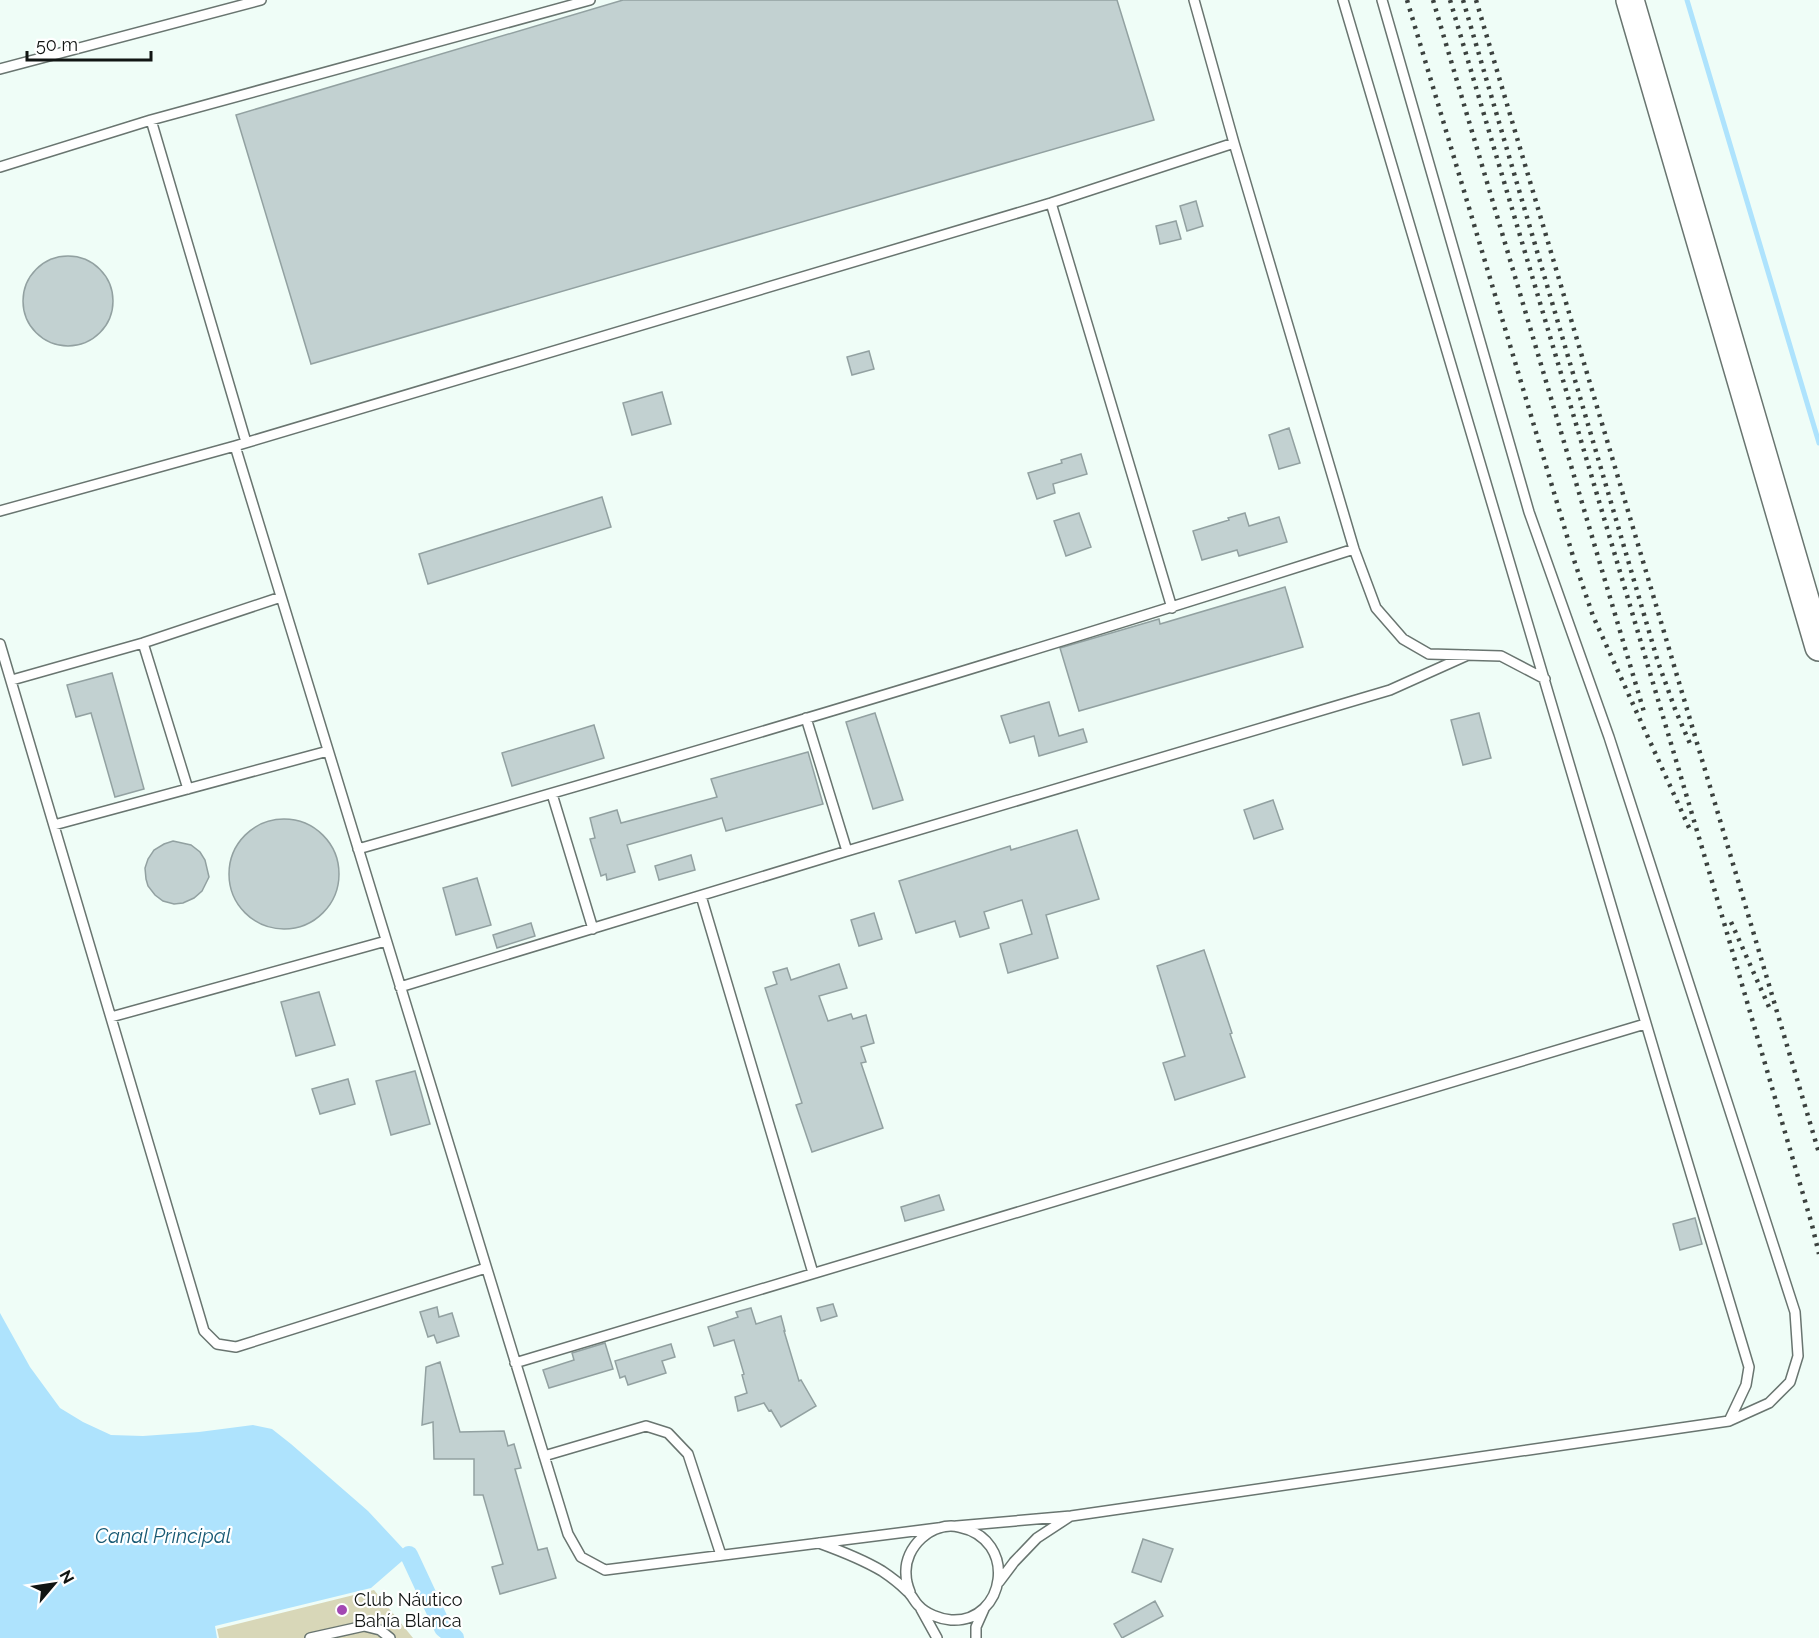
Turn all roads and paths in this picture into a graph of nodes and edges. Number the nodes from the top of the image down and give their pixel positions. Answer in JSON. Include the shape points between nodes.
{"nodes":[{"id":1,"x":261,"y":0,"type":"edge"},
{"id":2,"x":590,"y":0,"type":"edge"},
{"id":3,"x":1194,"y":0,"type":"edge"},
{"id":4,"x":1343,"y":0,"type":"edge"},
{"id":5,"x":1382,"y":0,"type":"edge"},
{"id":6,"x":1630,"y":0,"type":"edge"},
{"id":7,"x":0,"y":69,"type":"edge"},
{"id":8,"x":151,"y":120,"type":"junction"},
{"id":9,"x":1234,"y":143,"type":"junction"},
{"id":10,"x":0,"y":167,"type":"edge"},
{"id":11,"x":1051,"y":203,"type":"junction"},
{"id":12,"x":246,"y":442,"type":"junction"},
{"id":13,"x":235,"y":446,"type":"junction"},
{"id":14,"x":0,"y":511,"type":"edge"},
{"id":15,"x":1354,"y":549,"type":"junction"},
{"id":16,"x":281,"y":597,"type":"junction"},
{"id":17,"x":1172,"y":608,"type":"junction"},
{"id":18,"x":143,"y":643,"type":"junction"},
{"id":19,"x":0,"y":644,"type":"edge"},
{"id":20,"x":1819,"y":646,"type":"edge"},
{"id":21,"x":1468,"y":655,"type":"junction"},
{"id":22,"x":12,"y":680,"type":"junction"},
{"id":23,"x":1545,"y":680,"type":"junction"},
{"id":24,"x":806,"y":718,"type":"junction"},
{"id":25,"x":328,"y":751,"type":"junction"},
{"id":26,"x":188,"y":789,"type":"junction"},
{"id":27,"x":552,"y":794,"type":"junction"},
{"id":28,"x":54,"y":825,"type":"junction"},
{"id":29,"x":358,"y":849,"type":"junction"},
{"id":30,"x":847,"y":851,"type":"junction"},
{"id":31,"x":701,"y":896,"type":"junction"},
{"id":32,"x":593,"y":929,"type":"junction"},
{"id":33,"x":386,"y":941,"type":"junction"},
{"id":34,"x":400,"y":987,"type":"junction"},
{"id":35,"x":111,"y":1017,"type":"junction"},
{"id":36,"x":1645,"y":1024,"type":"junction"},
{"id":37,"x":486,"y":1268,"type":"junction"},
{"id":38,"x":813,"y":1273,"type":"junction"},
{"id":39,"x":515,"y":1363,"type":"junction"},
{"id":40,"x":1729,"y":1421,"type":"junction"},
{"id":41,"x":544,"y":1456,"type":"junction"},
{"id":42,"x":1071,"y":1516,"type":"junction"},
{"id":43,"x":957,"y":1526,"type":"junction"},
{"id":44,"x":938,"y":1528,"type":"junction"},
{"id":45,"x":817,"y":1542,"type":"junction"},
{"id":46,"x":721,"y":1555,"type":"junction"},
{"id":47,"x":999,"y":1583,"type":"junction"},
{"id":48,"x":910,"y":1592,"type":"junction"},
{"id":49,"x":920,"y":1607,"type":"junction"},
{"id":50,"x":984,"y":1608,"type":"junction"},
{"id":51,"x":310,"y":1638,"type":"edge"},
{"id":52,"x":390,"y":1638,"type":"edge"},
{"id":53,"x":937,"y":1638,"type":"edge"},
{"id":54,"x":976,"y":1638,"type":"edge"}],
"edges":[{"from":1,"to":7,"type":"lane"},
{"from":2,"to":8,"type":"lane"},
{"from":3,"to":9,"type":"lane"},
{"from":4,"to":23,"type":"lane"},
{"from":5,"to":40,"type":"lane","via":[[1529,512],[1609,737],[1795,1312],[1798,1356],[1790,1382],[1769,1403]]},
{"from":6,"to":20,"type":"main road","via":[[1807,589]]},
{"from":8,"to":10,"type":"lane"},
{"from":8,"to":12,"type":"lane"},
{"from":9,"to":11,"type":"lane"},
{"from":9,"to":15,"type":"lane"},
{"from":11,"to":12,"type":"lane"},
{"from":11,"to":17,"type":"lane"},
{"from":12,"to":13,"type":"lane"},
{"from":13,"to":14,"type":"lane"},
{"from":13,"to":16,"type":"lane"},
{"from":15,"to":17,"type":"lane"},
{"from":15,"to":21,"type":"lane","via":[[1377,608],[1403,639],[1428,654]]},
{"from":16,"to":18,"type":"lane"},
{"from":16,"to":25,"type":"lane"},
{"from":17,"to":24,"type":"lane"},
{"from":18,"to":22,"type":"lane"},
{"from":18,"to":26,"type":"lane"},
{"from":19,"to":22,"type":"lane"},
{"from":21,"to":23,"type":"lane","via":[[1501,656]]},
{"from":21,"to":30,"type":"lane","via":[[1390,690]]},
{"from":22,"to":28,"type":"lane"},
{"from":23,"to":36,"type":"lane"},
{"from":24,"to":27,"type":"lane"},
{"from":24,"to":30,"type":"lane"},
{"from":25,"to":26,"type":"lane"},
{"from":25,"to":29,"type":"lane"},
{"from":26,"to":28,"type":"lane"},
{"from":27,"to":29,"type":"lane"},
{"from":27,"to":32,"type":"lane"},
{"from":28,"to":35,"type":"lane"},
{"from":29,"to":33,"type":"lane"},
{"from":30,"to":31,"type":"lane"},
{"from":31,"to":32,"type":"lane"},
{"from":31,"to":38,"type":"lane"},
{"from":32,"to":34,"type":"lane"},
{"from":33,"to":34,"type":"lane"},
{"from":33,"to":35,"type":"lane"},
{"from":34,"to":37,"type":"lane"},
{"from":35,"to":37,"type":"lane","via":[[204,1331],[217,1344],[236,1347]]},
{"from":36,"to":38,"type":"lane"},
{"from":36,"to":40,"type":"lane","via":[[1749,1367],[1746,1384]]},
{"from":37,"to":39,"type":"lane"},
{"from":38,"to":39,"type":"lane"},
{"from":39,"to":41,"type":"lane"},
{"from":40,"to":42,"type":"lane"},
{"from":41,"to":46,"type":"lane","via":[[568,1534],[581,1557],[597,1566],[605,1570]]},
{"from":41,"to":46,"type":"lane","via":[[646,1426],[668,1433],[688,1454]]},
{"from":42,"to":43,"type":"lane"},
{"from":42,"to":47,"type":"lane","via":[[1037,1538]]},
{"from":43,"to":44,"type":"lane"},
{"from":43,"to":47,"type":"lane","via":[[976,1532],[990,1545],[998,1563]]},
{"from":44,"to":45,"type":"lane"},
{"from":44,"to":48,"type":"lane","via":[[921,1538],[909,1554],[905,1573]]},
{"from":45,"to":46,"type":"lane"},
{"from":45,"to":48,"type":"lane","via":[[859,1558]]},
{"from":47,"to":50,"type":"lane"},
{"from":48,"to":49,"type":"lane"},
{"from":49,"to":50,"type":"lane","via":[[934,1617],[952,1620],[969,1617]]},
{"from":49,"to":53,"type":"lane"},
{"from":50,"to":54,"type":"lane"},
{"from":51,"to":52,"type":"lane","via":[[364,1626],[380,1630]]}]}
